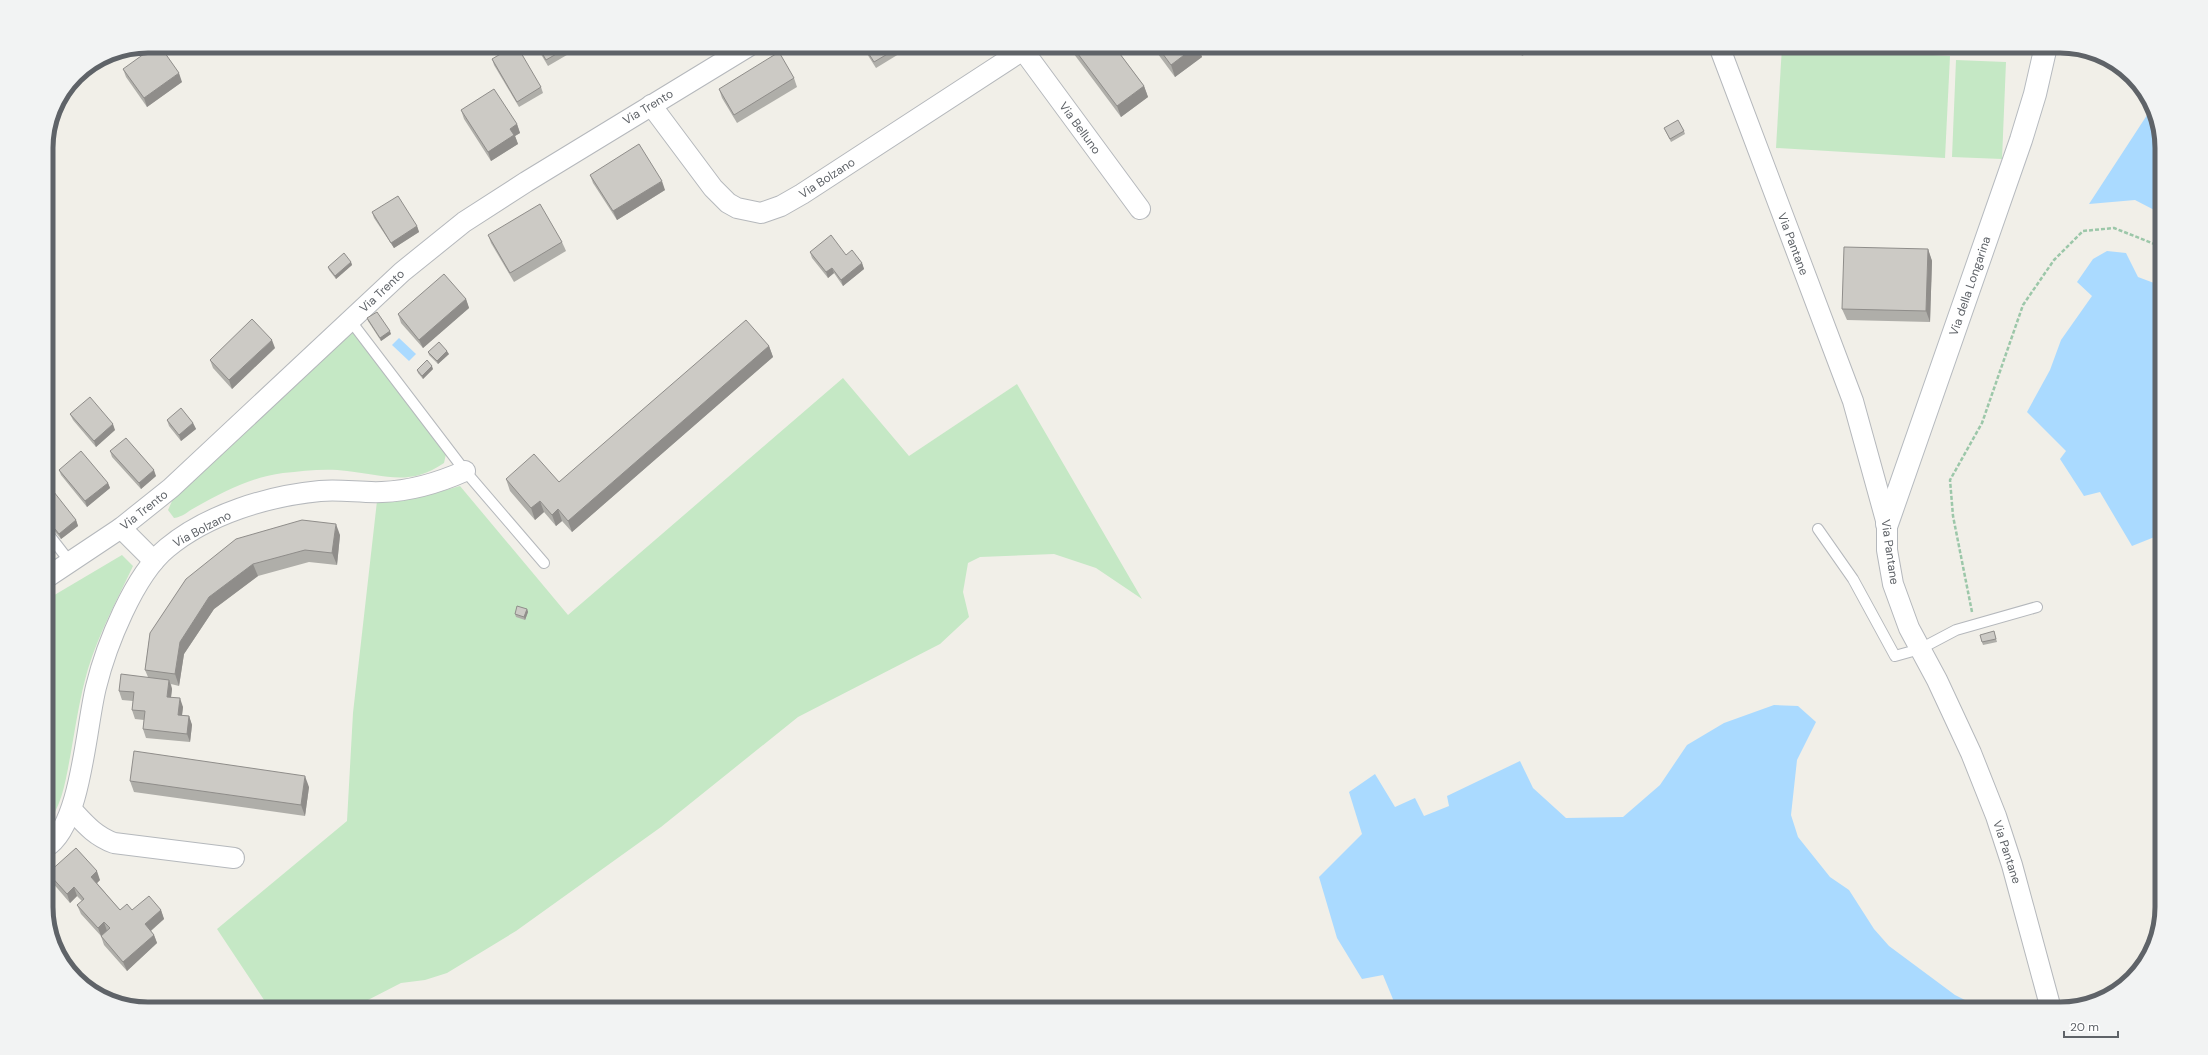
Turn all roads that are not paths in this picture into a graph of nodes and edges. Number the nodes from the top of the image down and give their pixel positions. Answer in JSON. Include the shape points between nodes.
{"nodes":[{"id":1,"x":737,"y":53,"type":"edge"},
{"id":2,"x":1014,"y":53,"type":"edge"},
{"id":3,"x":1026,"y":53,"type":"edge"},
{"id":4,"x":1722,"y":53,"type":"edge"},
{"id":5,"x":2045,"y":53,"type":"edge"},
{"id":6,"x":651,"y":105,"type":"junction"},
{"id":7,"x":1140,"y":209,"type":"dead end"},
{"id":8,"x":350,"y":320,"type":"junction"},
{"id":9,"x":465,"y":471,"type":"junction"},
{"id":10,"x":1887,"y":524,"type":"junction"},
{"id":11,"x":122,"y":528,"type":"junction"},
{"id":12,"x":1818,"y":529,"type":"dead end"},
{"id":13,"x":53,"y":540,"type":"edge"},
{"id":14,"x":154,"y":561,"type":"junction"},
{"id":15,"x":70,"y":562,"type":"junction"},
{"id":16,"x":544,"y":563,"type":"dead end"},
{"id":17,"x":53,"y":573,"type":"edge"},
{"id":18,"x":2037,"y":607,"type":"dead end"},
{"id":19,"x":1920,"y":649,"type":"junction"},
{"id":20,"x":72,"y":810,"type":"junction"},
{"id":21,"x":53,"y":840,"type":"edge"},
{"id":22,"x":234,"y":858,"type":"dead end"},
{"id":23,"x":2049,"y":1002,"type":"edge"}],
"edges":[{"from":1,"to":6,"type":"street","name":"Via Trento"},
{"from":2,"to":6,"type":"street","name":"Via Bolzano","via":[[802,194],[781,206],[761,213],[737,208],[721,197]]},
{"from":3,"to":7,"type":"street","name":"Via Belluno"},
{"from":4,"to":10,"type":"street","name":"Via Pantane","via":[[1852,401]]},
{"from":5,"to":10,"type":"street","name":"Via della Longarina","via":[[2037,89],[2021,140]]},
{"from":6,"to":8,"type":"street","name":"Via Trento","via":[[464,222],[402,272]]},
{"from":8,"to":9,"type":"lane"},
{"from":8,"to":11,"type":"street","name":"Via Trento","via":[[204,460]]},
{"from":9,"to":14,"type":"street","name":"Via Bolzano","via":[[414,489],[380,492],[320,491],[256,504],[194,530],[169,546]]},
{"from":9,"to":16,"type":"lane"},
{"from":10,"to":19,"type":"street","name":"Via Pantane","via":[[1887,550],[1893,584],[1909,628]]},
{"from":11,"to":14,"type":"street"},
{"from":11,"to":15,"type":"street","name":"Via Trento"},
{"from":12,"to":19,"type":"lane","via":[[1853,579],[1895,656]]},
{"from":13,"to":15,"type":"lane"},
{"from":14,"to":20,"type":"street","name":"Via Bolzano","via":[[123,613],[107,650],[93,699]]},
{"from":15,"to":17,"type":"street","name":"Via Trento"},
{"from":18,"to":19,"type":"lane","via":[[1956,630]]},
{"from":19,"to":23,"type":"street","name":"Via Pantane","via":[[1971,753],[1996,816]]},
{"from":20,"to":21,"type":"street","name":"Via Bolzano","via":[[63,831]]},
{"from":20,"to":22,"type":"street","via":[[93,832],[114,843]]}]}
